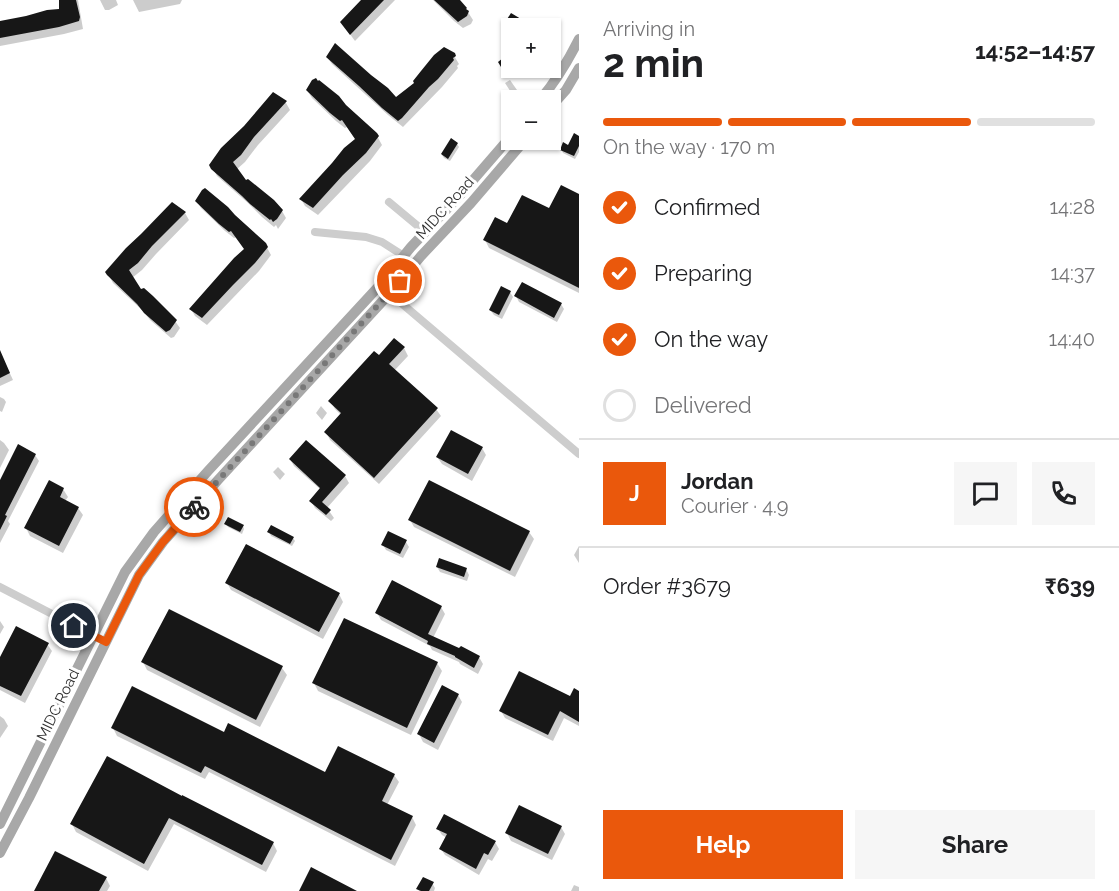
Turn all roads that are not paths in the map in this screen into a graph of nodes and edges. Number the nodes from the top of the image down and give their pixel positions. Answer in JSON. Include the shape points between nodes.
{"nodes":[{"id":1,"x":579,"y":39,"type":"edge"},
{"id":2,"x":579,"y":68,"type":"edge"},
{"id":3,"x":548,"y":90,"type":"edge"},
{"id":4,"x":561,"y":96,"type":"edge"},
{"id":5,"x":501,"y":148,"type":"edge"},
{"id":6,"x":516,"y":150,"type":"edge"},
{"id":7,"x":389,"y":202,"type":"dead end"},
{"id":8,"x":315,"y":232,"type":"dead end"},
{"id":9,"x":426,"y":232,"type":"junction"},
{"id":10,"x":404,"y":256,"type":"junction"},
{"id":11,"x":380,"y":285,"type":"junction"},
{"id":12,"x":390,"y":294,"type":"junction"},
{"id":13,"x":579,"y":454,"type":"edge"},
{"id":14,"x":0,"y":587,"type":"edge"},
{"id":15,"x":93,"y":636,"type":"junction"},
{"id":16,"x":106,"y":642,"type":"junction"},
{"id":17,"x":0,"y":824,"type":"edge"},
{"id":18,"x":0,"y":853,"type":"edge"}],
"edges":[{"from":1,"to":3,"type":"main road"},
{"from":2,"to":4,"type":"main road"},
{"from":5,"to":9,"type":"main road","name":"MIDC Road"},
{"from":6,"to":12,"type":"main road","name":"MIDC Road"},
{"from":7,"to":9,"type":"street"},
{"from":8,"to":10,"type":"street","via":[[366,237]]},
{"from":9,"to":10,"type":"main road","name":"MIDC Road"},
{"from":10,"to":11,"type":"main road","name":"MIDC Road"},
{"from":11,"to":12,"type":"street"},
{"from":11,"to":15,"type":"main road","name":"MIDC Road","via":[[154,532],[125,572]]},
{"from":12,"to":13,"type":"street"},
{"from":12,"to":16,"type":"main road","name":"MIDC Road","via":[[163,542],[139,575]]},
{"from":14,"to":15,"type":"street"},
{"from":15,"to":16,"type":"street"},
{"from":15,"to":17,"type":"main road","name":"MIDC Road"},
{"from":16,"to":18,"type":"main road","name":"MIDC Road"}]}
